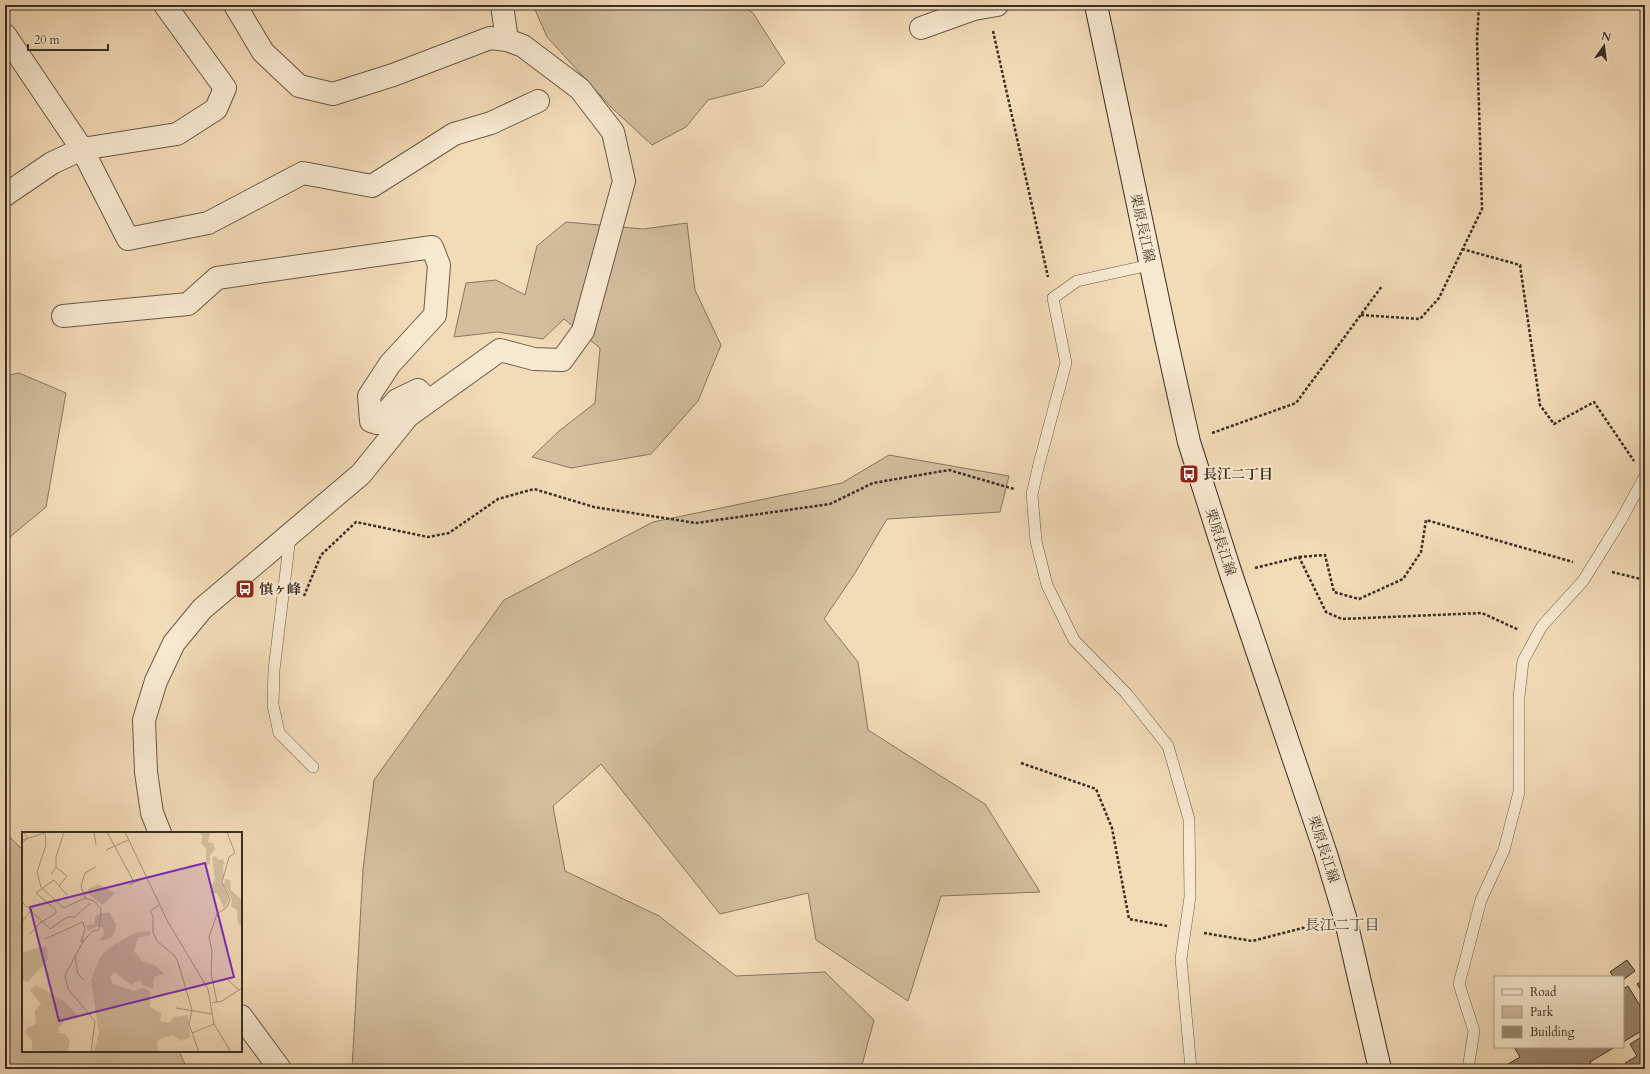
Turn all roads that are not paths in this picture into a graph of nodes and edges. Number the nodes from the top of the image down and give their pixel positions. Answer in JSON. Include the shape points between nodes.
{"nodes":[{"id":1,"x":165,"y":5,"type":"edge"},
{"id":2,"x":234,"y":5,"type":"edge"},
{"id":3,"x":502,"y":5,"type":"edge"},
{"id":4,"x":1096,"y":5,"type":"edge"},
{"id":5,"x":983,"y":6,"type":"edge"},
{"id":6,"x":921,"y":28,"type":"dead end"},
{"id":7,"x":5,"y":35,"type":"edge"},
{"id":8,"x":507,"y":40,"type":"junction"},
{"id":9,"x":538,"y":101,"type":"dead end"},
{"id":10,"x":82,"y":149,"type":"junction"},
{"id":11,"x":5,"y":195,"type":"edge"},
{"id":12,"x":1150,"y":265,"type":"junction"},
{"id":13,"x":63,"y":316,"type":"dead end"},
{"id":14,"x":428,"y":401,"type":"junction"},
{"id":15,"x":1645,"y":476,"type":"edge"},
{"id":16,"x":290,"y":534,"type":"junction"},
{"id":17,"x":313,"y":767,"type":"dead end"},
{"id":18,"x":160,"y":832,"type":"edge"},
{"id":19,"x":242,"y":1017,"type":"edge"},
{"id":20,"x":280,"y":1069,"type":"edge"},
{"id":21,"x":1191,"y":1069,"type":"edge"},
{"id":22,"x":1380,"y":1069,"type":"edge"},
{"id":23,"x":1468,"y":1069,"type":"edge"}],
"edges":[{"from":1,"to":10,"type":"street","via":[[225,88],[216,109],[177,134]]},
{"from":2,"to":8,"type":"street","via":[[263,52],[299,86],[333,94],[490,38]]},
{"from":3,"to":8,"type":"street"},
{"from":4,"to":12,"type":"street","name":"栗原長江線"},
{"from":5,"to":6,"type":"street"},
{"from":7,"to":10,"type":"street"},
{"from":8,"to":14,"type":"street","via":[[523,46],[580,89],[613,132],[624,181],[583,330],[562,360],[534,359],[500,350]]},
{"from":9,"to":10,"type":"street","via":[[491,123],[454,134],[372,186],[303,172],[208,223],[128,239]]},
{"from":10,"to":11,"type":"street","via":[[52,163]]},
{"from":12,"to":21,"type":"lane","via":[[1076,281],[1053,298],[1066,363],[1032,494],[1036,541],[1048,585],[1074,640],[1126,693],[1168,746],[1189,819],[1190,897],[1181,959]]},
{"from":12,"to":22,"type":"street","name":"栗原長江線","via":[[1189,442],[1326,854],[1345,918]]},
{"from":13,"to":14,"type":"street","via":[[188,304],[217,278],[432,247],[439,265],[435,315],[390,364],[369,396],[371,422],[377,423],[398,400],[418,390]]},
{"from":14,"to":16,"type":"street","via":[[408,416],[361,474]]},
{"from":15,"to":23,"type":"lane","via":[[1622,520],[1583,581],[1542,626],[1523,661],[1519,697],[1518,792],[1504,850],[1481,900],[1459,984],[1474,1031]]},
{"from":16,"to":17,"type":"lane","via":[[274,670],[273,705],[279,733]]},
{"from":16,"to":18,"type":"street","via":[[202,609],[174,643],[156,681],[144,720],[144,734],[152,813]]},
{"from":19,"to":20,"type":"street"}]}
